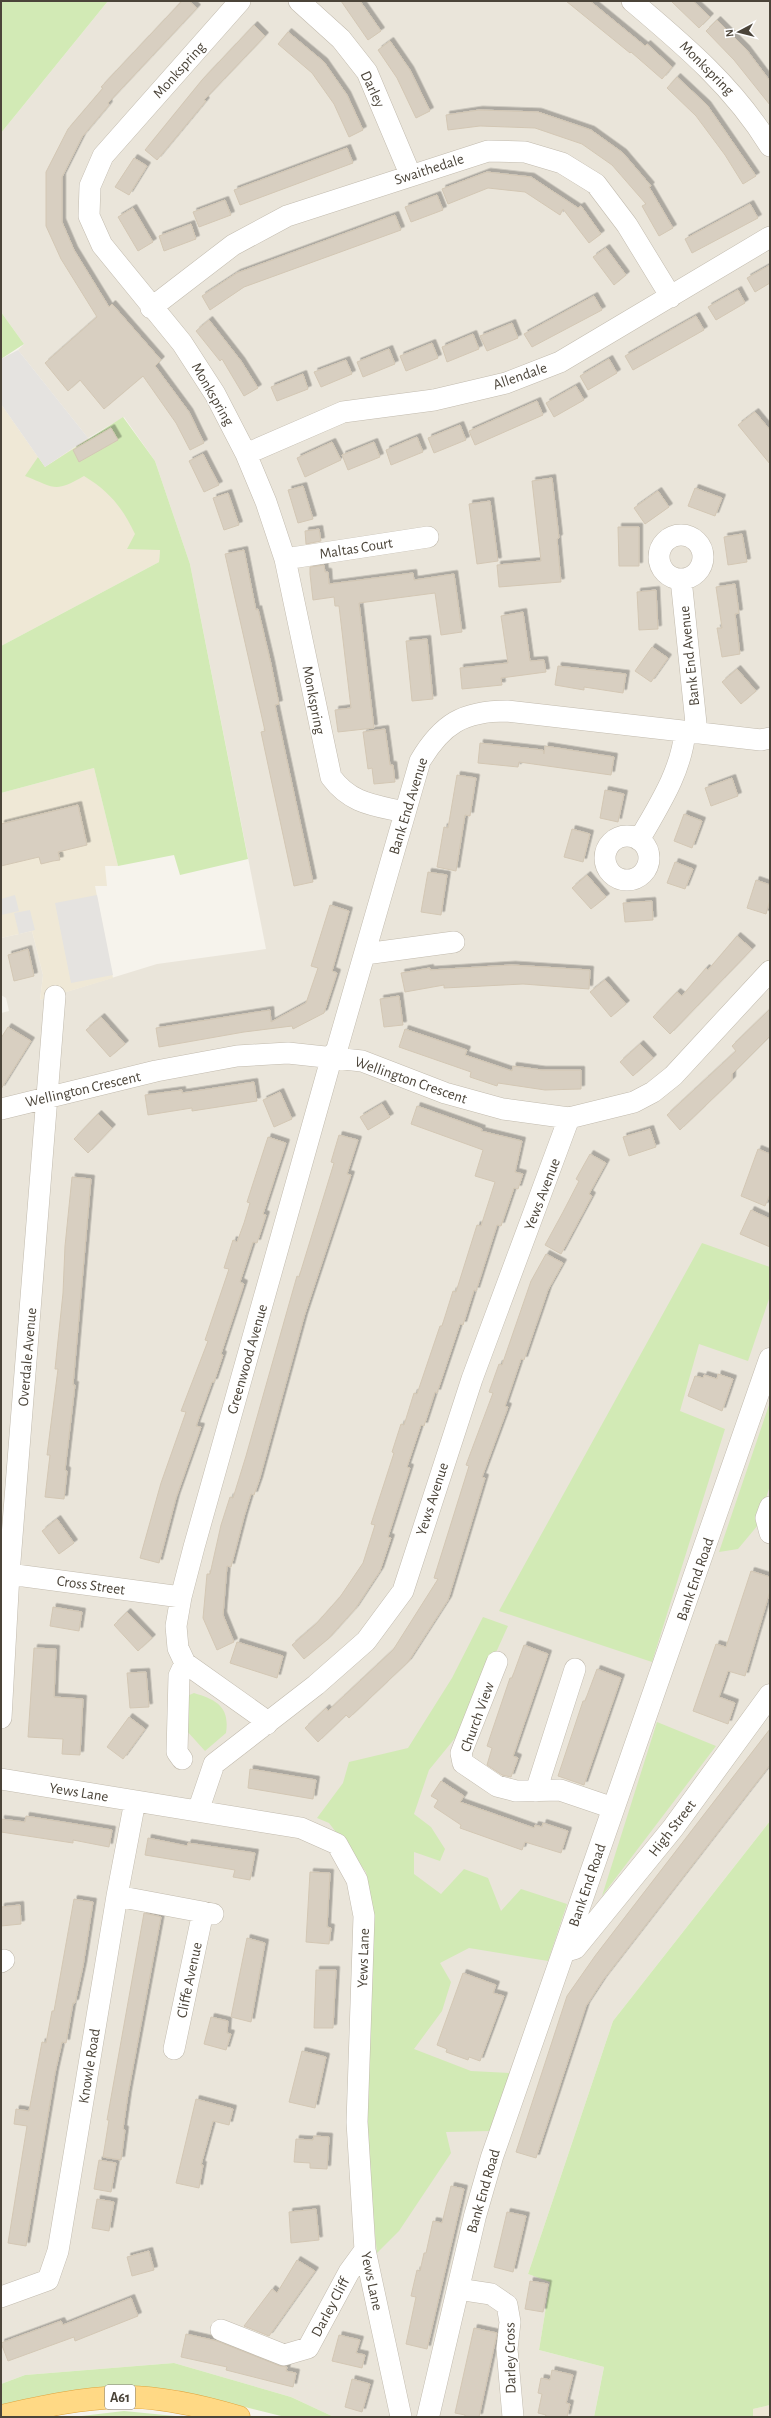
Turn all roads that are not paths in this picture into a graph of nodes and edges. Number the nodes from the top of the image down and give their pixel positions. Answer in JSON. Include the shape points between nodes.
{"nodes":[{"id":1,"x":240,"y":1,"type":"edge"},
{"id":2,"x":299,"y":1,"type":"edge"},
{"id":3,"x":632,"y":1,"type":"edge"},
{"id":4,"x":770,"y":146,"type":"edge"},
{"id":5,"x":410,"y":174,"type":"junction"},
{"id":6,"x":770,"y":237,"type":"edge"},
{"id":7,"x":671,"y":297,"type":"junction"},
{"id":8,"x":151,"y":308,"type":"junction"},
{"id":9,"x":246,"y":454,"type":"junction"},
{"id":10,"x":428,"y":537,"type":"dead end"},
{"id":11,"x":285,"y":559,"type":"junction"},
{"id":12,"x":681,"y":579,"type":"dead end"},
{"id":13,"x":691,"y":732,"type":"junction"},
{"id":14,"x":770,"y":738,"type":"edge"},
{"id":15,"x":404,"y":812,"type":"junction"},
{"id":16,"x":640,"y":840,"type":"dead end"},
{"id":17,"x":454,"y":942,"type":"dead end"},
{"id":18,"x":365,"y":954,"type":"junction"},
{"id":19,"x":770,"y":971,"type":"edge"},
{"id":20,"x":55,"y":996,"type":"dead end"},
{"id":21,"x":332,"y":1056,"type":"junction"},
{"id":22,"x":47,"y":1097,"type":"junction"},
{"id":23,"x":1,"y":1109,"type":"edge"},
{"id":24,"x":570,"y":1118,"type":"junction"},
{"id":25,"x":770,"y":1359,"type":"edge"},
{"id":26,"x":770,"y":1507,"type":"edge"},
{"id":27,"x":770,"y":1533,"type":"edge"},
{"id":28,"x":5,"y":1573,"type":"edge"},
{"id":29,"x":181,"y":1597,"type":"junction"},
{"id":30,"x":497,"y":1662,"type":"dead end"},
{"id":31,"x":185,"y":1663,"type":"junction"},
{"id":32,"x":575,"y":1669,"type":"dead end"},
{"id":33,"x":770,"y":1695,"type":"edge"},
{"id":34,"x":1,"y":1718,"type":"edge"},
{"id":35,"x":267,"y":1724,"type":"junction"},
{"id":36,"x":182,"y":1759,"type":"dead end"},
{"id":37,"x":1,"y":1779,"type":"edge"},
{"id":38,"x":536,"y":1791,"type":"junction"},
{"id":39,"x":134,"y":1801,"type":"junction"},
{"id":40,"x":613,"y":1808,"type":"junction"},
{"id":41,"x":198,"y":1811,"type":"junction"},
{"id":42,"x":117,"y":1896,"type":"junction"},
{"id":43,"x":564,"y":1951,"type":"junction"},
{"id":44,"x":174,"y":2049,"type":"dead end"},
{"id":45,"x":365,"y":2250,"type":"junction"},
{"id":46,"x":458,"y":2289,"type":"junction"},
{"id":47,"x":1,"y":2297,"type":"edge"},
{"id":48,"x":221,"y":2330,"type":"dead end"},
{"id":49,"x":1,"y":2416,"type":"edge"},
{"id":50,"x":239,"y":2417,"type":"edge"},
{"id":51,"x":401,"y":2417,"type":"edge"},
{"id":52,"x":428,"y":2417,"type":"edge"},
{"id":53,"x":513,"y":2417,"type":"edge"}],
"edges":[{"from":1,"to":8,"type":"street","name":"Monkspring","via":[[103,156],[90,186],[89,216],[102,245]]},
{"from":2,"to":5,"type":"street","name":"Darley","via":[[341,39],[367,72]]},
{"from":3,"to":4,"type":"street","name":"Monkspring","via":[[694,53],[731,91]]},
{"from":5,"to":7,"type":"street","name":"Swaithedale","via":[[488,151],[525,152],[562,163],[596,184],[627,224]]},
{"from":5,"to":8,"type":"street","name":"Swaithedale","via":[[287,216],[233,245]]},
{"from":6,"to":7,"type":"street","name":"Allendale"},
{"from":7,"to":9,"type":"street","name":"Allendale","via":[[560,362],[513,380],[434,400],[343,412]]},
{"from":8,"to":9,"type":"street","name":"Monkspring","via":[[182,343],[211,388]]},
{"from":9,"to":11,"type":"street","name":"Monkspring","via":[[266,502]]},
{"from":10,"to":11,"type":"street","name":"Maltas Court"},
{"from":11,"to":15,"type":"street","name":"Monkspring","via":[[331,777],[340,790],[355,799],[377,808]]},
{"from":12,"to":13,"type":"street","name":"Bank End Avenue"},
{"from":13,"to":14,"type":"street","name":"Bank End Avenue","via":[[761,740]]},
{"from":13,"to":15,"type":"street","name":"Bank End Avenue","via":[[486,711],[452,723],[434,738],[420,761]]},
{"from":13,"to":16,"type":"street","name":"Bank End Avenue","via":[[674,777]]},
{"from":15,"to":18,"type":"street","name":"Bank End Avenue"},
{"from":17,"to":18,"type":"street"},
{"from":18,"to":21,"type":"street","name":"Bank End Avenue","via":[[337,1049]]},
{"from":19,"to":24,"type":"street","name":"Wellington Crescent","via":[[673,1076],[653,1092],[634,1102]]},
{"from":20,"to":22,"type":"street","name":"Overdale Avenue"},
{"from":21,"to":22,"type":"street","name":"Wellington Crescent","via":[[288,1053],[237,1056],[156,1071]]},
{"from":21,"to":24,"type":"street","name":"Wellington Crescent","via":[[362,1060],[445,1093],[503,1109]]},
{"from":21,"to":29,"type":"street","name":"Greenwood Avenue"},
{"from":22,"to":23,"type":"street","name":"Wellington Crescent"},
{"from":22,"to":28,"type":"street","name":"Overdale Avenue"},
{"from":24,"to":35,"type":"street","name":"Yews Avenue","via":[[472,1380],[403,1590],[366,1641]]},
{"from":25,"to":40,"type":"street","name":"Bank End Road"},
{"from":26,"to":27,"type":"street","via":[[766,1518]]},
{"from":28,"to":29,"type":"street","name":"Cross Street"},
{"from":28,"to":34,"type":"street","name":"Overdale Avenue"},
{"from":29,"to":31,"type":"street","name":"Greenwood Avenue","via":[[176,1626],[178,1648]]},
{"from":30,"to":38,"type":"street","name":"Church View","via":[[461,1753],[463,1763],[497,1786],[516,1791]]},
{"from":31,"to":35,"type":"street","via":[[261,1717]]},
{"from":31,"to":36,"type":"street","via":[[179,1676],[177,1752]]},
{"from":32,"to":38,"type":"street"},
{"from":33,"to":43,"type":"street","name":"High Street","via":[[668,1834],[575,1948]]},
{"from":35,"to":41,"type":"street","name":"Yews Avenue","via":[[214,1764]]},
{"from":37,"to":39,"type":"street","name":"Yews Lane"},
{"from":38,"to":40,"type":"street","name":"Church View","via":[[560,1790]]},
{"from":39,"to":41,"type":"street","name":"Yews Lane"},
{"from":39,"to":42,"type":"street","name":"Knowle Road"},
{"from":40,"to":43,"type":"street","name":"Bank End Road"},
{"from":41,"to":45,"type":"street","name":"Yews Lane","via":[[301,1828],[337,1844],[357,1880],[364,1916],[357,2122]]},
{"from":42,"to":44,"type":"street","name":"Cliffe Avenue","via":[[208,1913]]},
{"from":42,"to":47,"type":"street","name":"Knowle Road","via":[[58,2251],[48,2280]]},
{"from":43,"to":46,"type":"street","name":"Bank End Road","via":[[492,2157],[474,2216]]},
{"from":45,"to":48,"type":"street","name":"Darley Cliff","via":[[348,2272],[308,2348],[284,2355]]},
{"from":45,"to":51,"type":"street","name":"Yews Lane"},
{"from":46,"to":52,"type":"street","name":"Bank End Road"},
{"from":46,"to":53,"type":"street","name":"Darley Cross","via":[[490,2294],[507,2305],[510,2322],[507,2349]]},
{"from":49,"to":50,"type":"highway","number":"A61","via":[[44,2406],[122,2397],[175,2401]]}]}
